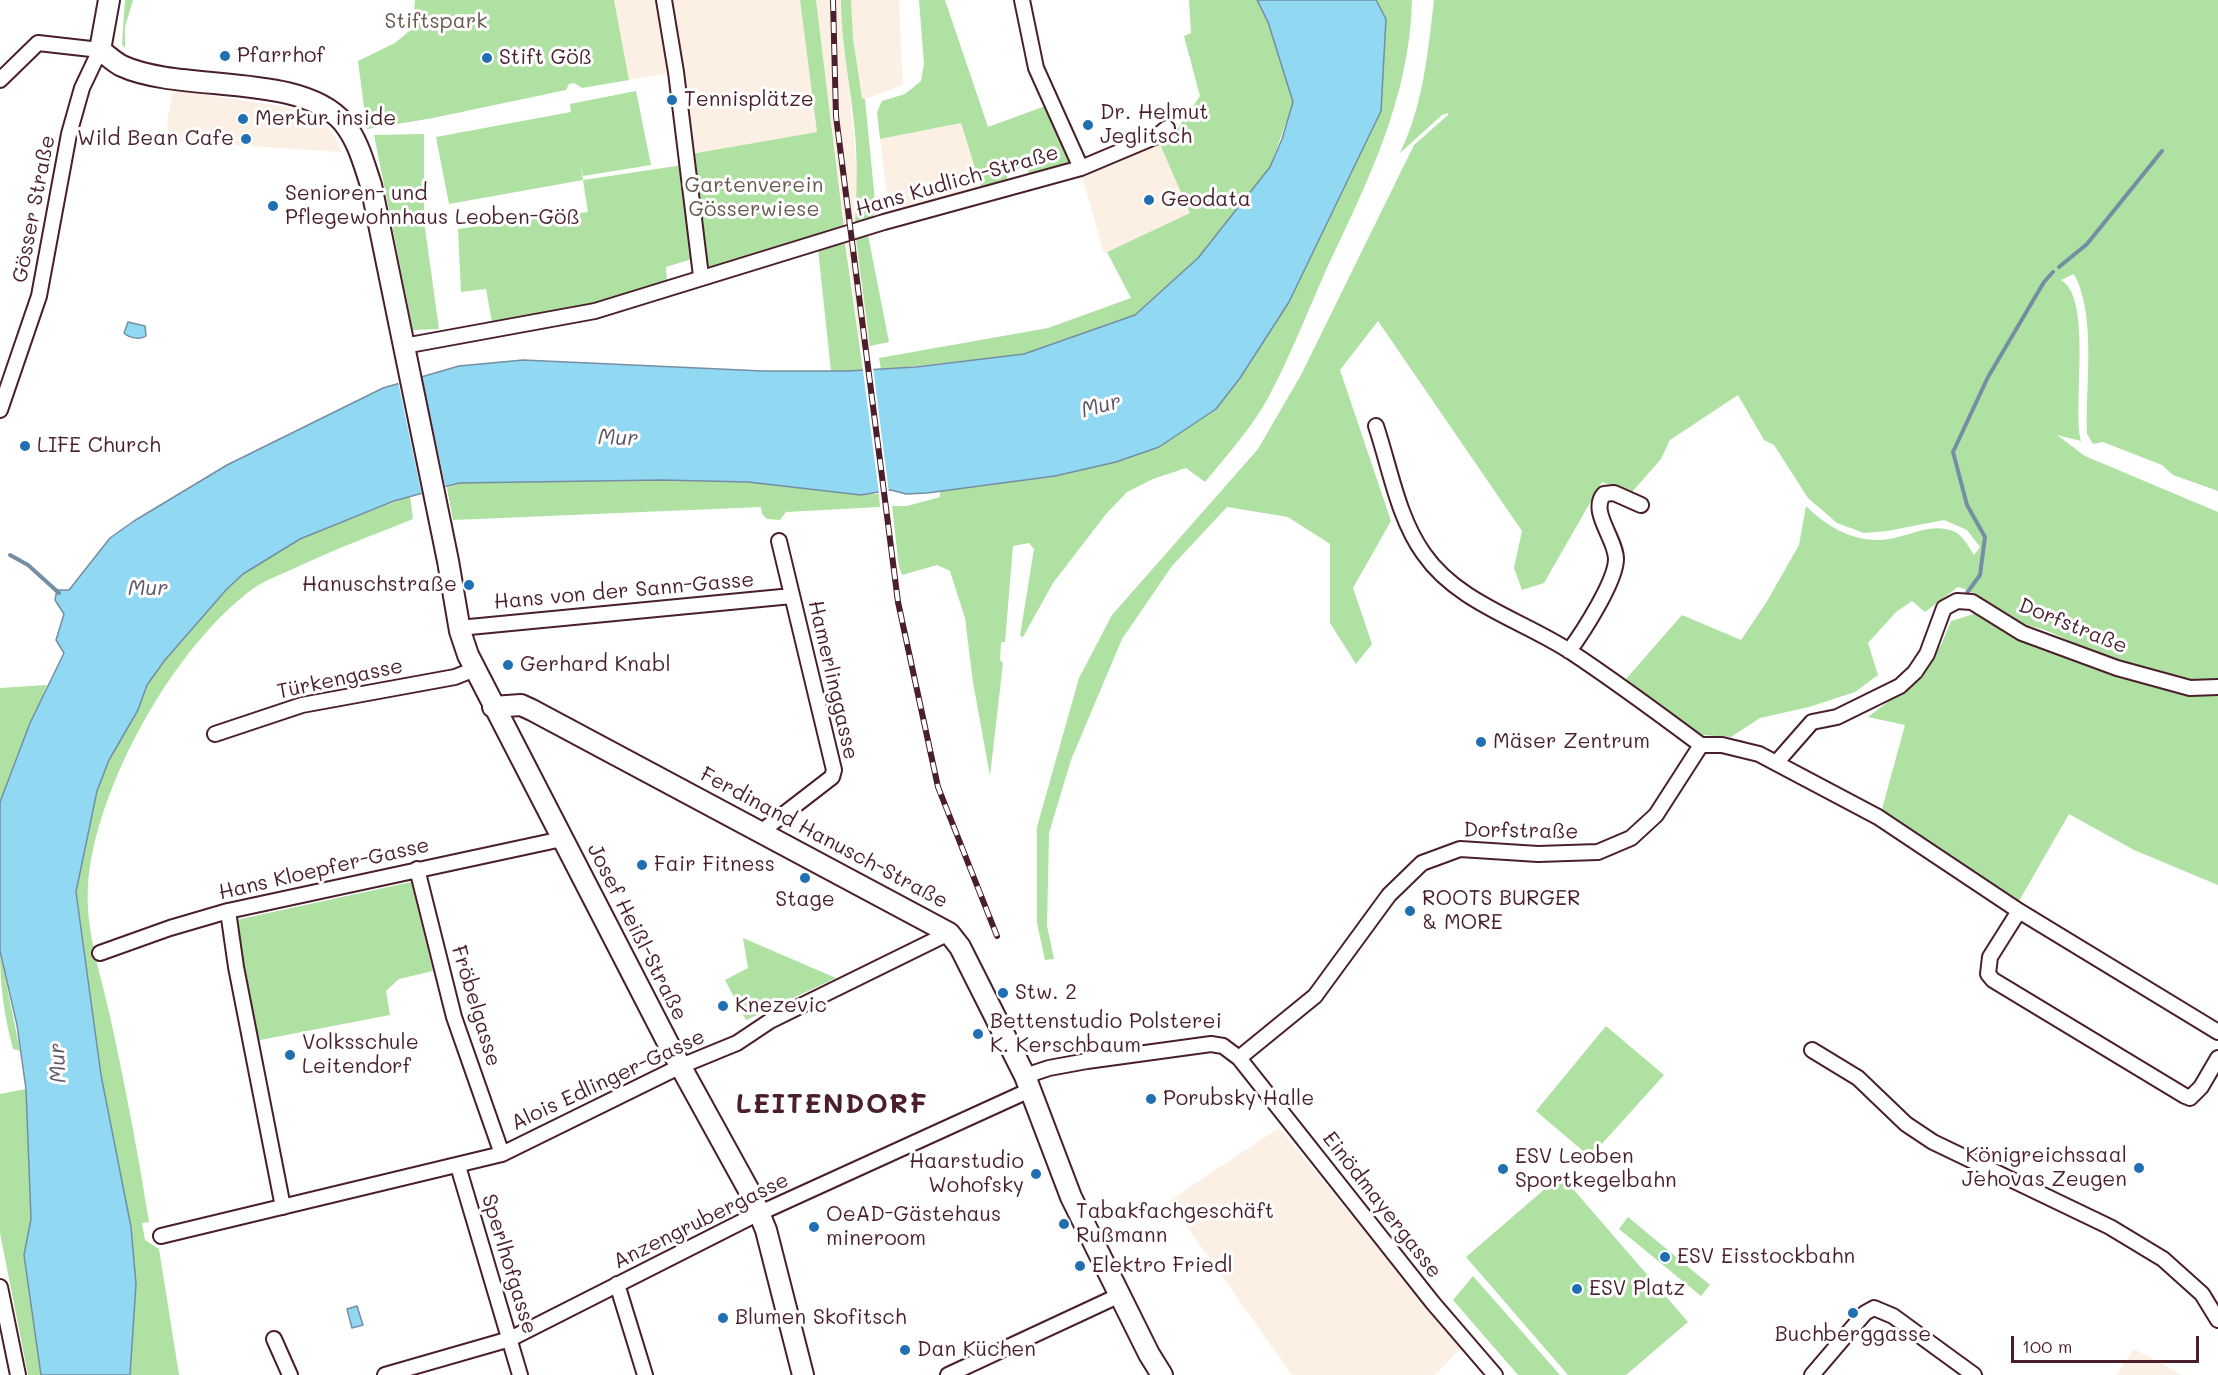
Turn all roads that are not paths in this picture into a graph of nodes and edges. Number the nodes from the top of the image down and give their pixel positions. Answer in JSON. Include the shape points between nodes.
{"nodes":[{"id":1,"x":109,"y":0,"type":"edge"},
{"id":2,"x":664,"y":0,"type":"edge"},
{"id":3,"x":1022,"y":0,"type":"edge"},
{"id":4,"x":100,"y":50,"type":"junction"},
{"id":5,"x":0,"y":80,"type":"edge"},
{"id":6,"x":1167,"y":128,"type":"dead end"},
{"id":7,"x":1081,"y":168,"type":"junction"},
{"id":8,"x":701,"y":276,"type":"junction"},
{"id":9,"x":404,"y":346,"type":"junction"},
{"id":10,"x":0,"y":410,"type":"edge"},
{"id":11,"x":1376,"y":426,"type":"dead end"},
{"id":12,"x":1641,"y":505,"type":"dead end"},
{"id":13,"x":779,"y":541,"type":"dead end"},
{"id":14,"x":792,"y":596,"type":"junction"},
{"id":15,"x":459,"y":628,"type":"junction"},
{"id":16,"x":1569,"y":651,"type":"junction"},
{"id":17,"x":475,"y":669,"type":"junction"},
{"id":18,"x":2218,"y":687,"type":"edge"},
{"id":19,"x":493,"y":707,"type":"junction"},
{"id":20,"x":215,"y":735,"type":"dead end"},
{"id":21,"x":1701,"y":745,"type":"junction"},
{"id":22,"x":1776,"y":763,"type":"junction"},
{"id":23,"x":762,"y":831,"type":"junction"},
{"id":24,"x":562,"y":839,"type":"junction"},
{"id":25,"x":417,"y":869,"type":"junction"},
{"id":26,"x":228,"y":911,"type":"junction"},
{"id":27,"x":2019,"y":911,"type":"junction"},
{"id":28,"x":949,"y":933,"type":"junction"},
{"id":29,"x":100,"y":953,"type":"dead end"},
{"id":30,"x":2218,"y":1032,"type":"edge"},
{"id":31,"x":1812,"y":1050,"type":"dead end"},
{"id":32,"x":1239,"y":1058,"type":"junction"},
{"id":33,"x":2218,"y":1058,"type":"edge"},
{"id":34,"x":681,"y":1066,"type":"junction"},
{"id":35,"x":1027,"y":1083,"type":"junction"},
{"id":36,"x":502,"y":1154,"type":"junction"},
{"id":37,"x":458,"y":1166,"type":"junction"},
{"id":38,"x":283,"y":1207,"type":"junction"},
{"id":39,"x":759,"y":1214,"type":"junction"},
{"id":40,"x":160,"y":1236,"type":"dead end"},
{"id":41,"x":617,"y":1284,"type":"junction"},
{"id":42,"x":0,"y":1287,"type":"edge"},
{"id":43,"x":1120,"y":1295,"type":"junction"},
{"id":44,"x":2218,"y":1320,"type":"edge"},
{"id":45,"x":274,"y":1339,"type":"dead end"},
{"id":46,"x":510,"y":1339,"type":"junction"},
{"id":47,"x":18,"y":1375,"type":"edge"},
{"id":48,"x":290,"y":1375,"type":"edge"},
{"id":49,"x":385,"y":1375,"type":"edge"},
{"id":50,"x":520,"y":1375,"type":"edge"},
{"id":51,"x":645,"y":1375,"type":"edge"},
{"id":52,"x":803,"y":1375,"type":"edge"},
{"id":53,"x":948,"y":1375,"type":"edge"},
{"id":54,"x":1162,"y":1375,"type":"edge"},
{"id":55,"x":1495,"y":1375,"type":"edge"},
{"id":56,"x":1812,"y":1375,"type":"edge"},
{"id":57,"x":1974,"y":1375,"type":"edge"}],
"edges":[{"from":1,"to":4,"type":"main road"},
{"from":2,"to":8,"type":"street"},
{"from":3,"to":7,"type":"street","via":[[1036,68]]},
{"from":4,"to":5,"type":"street","via":[[38,43]]},
{"from":4,"to":9,"type":"main road","name":"Josef Heißl-Straße","via":[[130,69],[299,97],[326,109],[343,123],[360,153],[371,185]]},
{"from":4,"to":10,"type":"street","name":"Gösser Straße","via":[[82,87],[69,134],[39,296]]},
{"from":6,"to":7,"type":"street","name":"Hans Kudlich-Straße","via":[[1157,136]]},
{"from":7,"to":8,"type":"street","name":"Hans Kudlich-Straße"},
{"from":8,"to":9,"type":"street","name":"Hans Kudlich-Straße","via":[[595,310]]},
{"from":9,"to":15,"type":"main road","name":"Josef Heißl-Straße"},
{"from":11,"to":16,"type":"street","via":[[1409,529],[1424,555],[1460,591]]},
{"from":12,"to":16,"type":"street","via":[[1614,493],[1599,499],[1615,546],[1616,561],[1600,601]]},
{"from":13,"to":14,"type":"street","name":"Hamerlinggasse"},
{"from":14,"to":15,"type":"street","name":"Hans von der Sann-Gasse"},
{"from":14,"to":23,"type":"street","name":"Hamerlinggasse","via":[[834,770],[832,777]]},
{"from":15,"to":17,"type":"main road","name":"Josef Heißl-Straße"},
{"from":16,"to":21,"type":"street"},
{"from":17,"to":19,"type":"main road","name":"Josef Heißl-Straße"},
{"from":17,"to":20,"type":"street","name":"Türkengasse","via":[[455,677],[302,705]]},
{"from":18,"to":22,"type":"street","name":"Dorfstraße","via":[[2190,688],[2117,668],[2022,633],[1972,602],[1957,601],[1944,608],[1916,672],[1900,686],[1837,717],[1812,722]]},
{"from":19,"to":23,"type":"main road","name":"Ferdinand Hanusch-Straße","via":[[521,705],[532,710]]},
{"from":19,"to":24,"type":"main road","name":"Josef Heißl-Straße"},
{"from":21,"to":22,"type":"street","via":[[1722,745],[1759,754]]},
{"from":21,"to":32,"type":"street","name":"Dorfstraße","via":[[1656,815],[1631,838],[1598,852],[1538,854],[1460,849],[1422,863],[1389,895],[1315,996]]},
{"from":22,"to":27,"type":"street","via":[[1878,816]]},
{"from":23,"to":28,"type":"main road","name":"Ferdinand Hanusch-Straße"},
{"from":24,"to":25,"type":"street","name":"Hans Kloepfer-Gasse"},
{"from":24,"to":34,"type":"main road","name":"Josef Heißl-Straße"},
{"from":25,"to":26,"type":"street","name":"Hans Kloepfer-Gasse"},
{"from":25,"to":36,"type":"street","name":"Fröbelgasse","via":[[454,1017]]},
{"from":26,"to":29,"type":"street","name":"Hans Kloepfer-Gasse"},
{"from":26,"to":38,"type":"street"},
{"from":27,"to":30,"type":"street"},
{"from":27,"to":33,"type":"street","via":[[1987,962],[1988,975],[1993,980],[2190,1098],[2198,1092]]},
{"from":28,"to":34,"type":"street","name":"Alois Edlinger-Gasse","via":[[770,1021],[737,1042]]},
{"from":28,"to":35,"type":"main road","name":"Ferdinand Hanusch-Straße","via":[[960,947]]},
{"from":31,"to":44,"type":"street","via":[[1858,1078],[1906,1124],[1933,1142],[2110,1227],[2163,1259],[2202,1294]]},
{"from":32,"to":35,"type":"street","via":[[1223,1046],[1211,1044],[1049,1068]]},
{"from":32,"to":55,"type":"street","name":"Einödmayergasse"},
{"from":34,"to":36,"type":"street","name":"Alois Edlinger-Gasse"},
{"from":34,"to":39,"type":"main road","name":"Josef Heißl-Straße"},
{"from":35,"to":39,"type":"street","name":"Anzengrubergasse"},
{"from":35,"to":43,"type":"main road","name":"Ferdinand Hanusch-Straße","via":[[1071,1197]]},
{"from":36,"to":37,"type":"street","name":"Alois Edlinger-Gasse"},
{"from":37,"to":38,"type":"street","name":"Alois Edlinger-Gasse"},
{"from":37,"to":46,"type":"street","name":"Sperlhofgasse"},
{"from":38,"to":40,"type":"street","name":"Alois Edlinger-Gasse"},
{"from":39,"to":41,"type":"street","name":"Anzengrubergasse"},
{"from":39,"to":52,"type":"main road","name":"Josef Heißl-Straße"},
{"from":41,"to":46,"type":"street","name":"Anzengrubergasse"},
{"from":41,"to":51,"type":"street"},
{"from":42,"to":47,"type":"street"},
{"from":43,"to":53,"type":"street"},
{"from":43,"to":54,"type":"main road","name":"Ferdinand Hanusch-Straße"},
{"from":45,"to":48,"type":"street"},
{"from":46,"to":49,"type":"street","name":"Anzengrubergasse"},
{"from":46,"to":50,"type":"street","name":"Sperlhofgasse"},
{"from":56,"to":57,"type":"street","via":[[1865,1313],[1877,1308]]}]}
